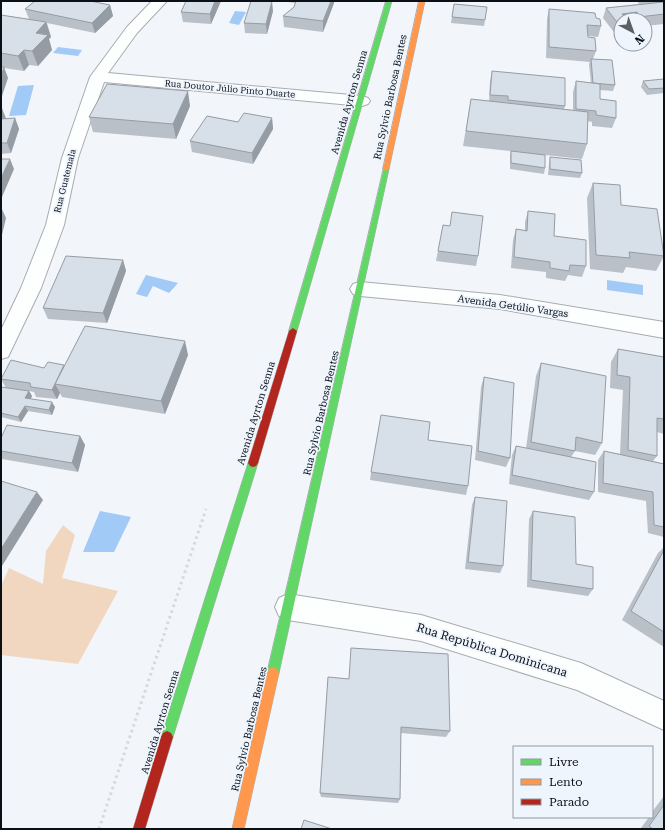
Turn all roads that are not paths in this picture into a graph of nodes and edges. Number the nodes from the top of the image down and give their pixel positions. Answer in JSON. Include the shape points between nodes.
{"nodes":[{"id":1,"x":160,"y":1,"type":"edge"},
{"id":2,"x":389,"y":1,"type":"edge"},
{"id":3,"x":422,"y":1,"type":"edge"},
{"id":4,"x":98,"y":77,"type":"junction"},
{"id":5,"x":362,"y":101,"type":"junction"},
{"id":6,"x":360,"y":289,"type":"junction"},
{"id":7,"x":664,"y":330,"type":"edge"},
{"id":8,"x":1,"y":351,"type":"edge"},
{"id":9,"x":288,"y":607,"type":"junction"},
{"id":10,"x":664,"y":716,"type":"edge"},
{"id":11,"x":139,"y":829,"type":"edge"},
{"id":12,"x":238,"y":829,"type":"edge"}],
"edges":[{"from":1,"to":4,"type":"street","name":"Rua Guatemala","via":[[132,30]]},
{"from":2,"to":5,"type":"street","name":"Avenida Ayrton Senna"},
{"from":3,"to":6,"type":"street","name":"Rua Sylvio Barbosa Bentes"},
{"from":4,"to":5,"type":"street","name":"Rua Doutor Júlio Pinto Duarte"},
{"from":4,"to":8,"type":"street","name":"Rua Guatemala","via":[[70,158],[55,225],[31,288]]},
{"from":5,"to":11,"type":"street","name":"Avenida Ayrton Senna"},
{"from":6,"to":7,"type":"street","name":"Avenida Getúlio Vargas","via":[[500,302]]},
{"from":6,"to":9,"type":"street","name":"Rua Sylvio Barbosa Bentes"},
{"from":9,"to":10,"type":"street","name":"Rua República Dominicana","via":[[421,628],[581,677]]},
{"from":9,"to":12,"type":"street","name":"Rua Sylvio Barbosa Bentes"}]}
